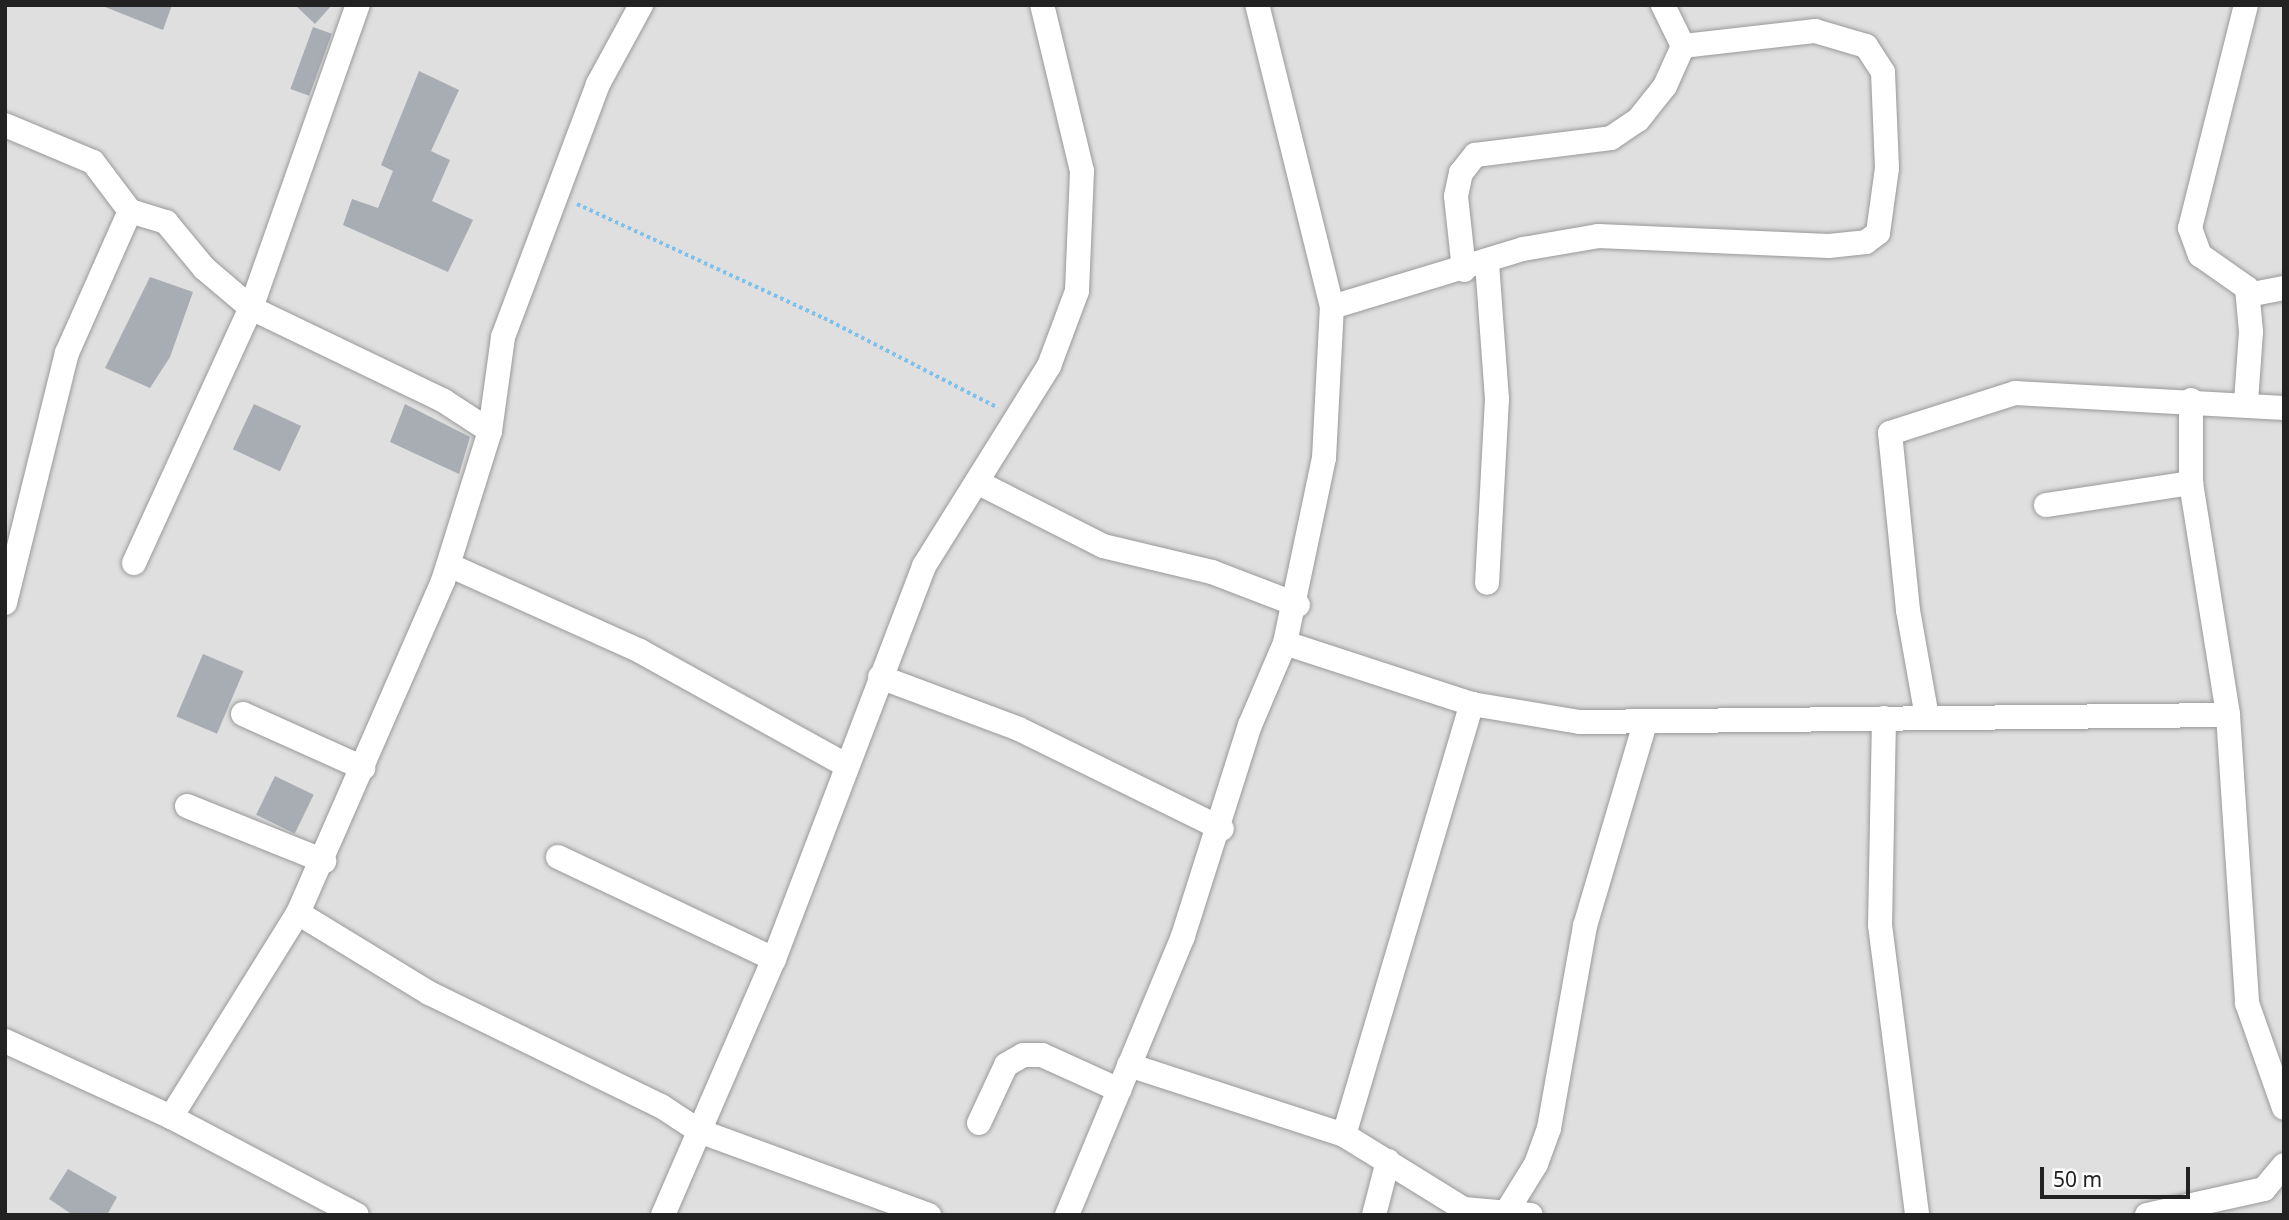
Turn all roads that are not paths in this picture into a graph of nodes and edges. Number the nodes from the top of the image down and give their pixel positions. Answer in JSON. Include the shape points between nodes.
{"nodes":[{"id":1,"x":358,"y":5,"type":"edge"},
{"id":2,"x":1042,"y":5,"type":"edge"},
{"id":3,"x":1257,"y":5,"type":"edge"},
{"id":4,"x":1663,"y":5,"type":"edge"},
{"id":5,"x":2246,"y":5,"type":"edge"},
{"id":6,"x":633,"y":10,"type":"edge"},
{"id":7,"x":1682,"y":46,"type":"junction"},
{"id":8,"x":5,"y":125,"type":"edge"},
{"id":9,"x":130,"y":211,"type":"junction"},
{"id":10,"x":1475,"y":267,"type":"junction"},
{"id":11,"x":2284,"y":288,"type":"edge"},
{"id":12,"x":2248,"y":295,"type":"junction"},
{"id":13,"x":1332,"y":307,"type":"junction"},
{"id":14,"x":251,"y":308,"type":"junction"},
{"id":15,"x":2191,"y":400,"type":"junction"},
{"id":16,"x":2246,"y":401,"type":"junction"},
{"id":17,"x":2284,"y":408,"type":"edge"},
{"id":18,"x":490,"y":430,"type":"junction"},
{"id":19,"x":977,"y":482,"type":"junction"},
{"id":20,"x":2191,"y":483,"type":"junction"},
{"id":21,"x":2046,"y":505,"type":"dead end"},
{"id":22,"x":134,"y":563,"type":"dead end"},
{"id":23,"x":449,"y":565,"type":"junction"},
{"id":24,"x":1487,"y":583,"type":"dead end"},
{"id":25,"x":5,"y":603,"type":"edge"},
{"id":26,"x":1298,"y":605,"type":"junction"},
{"id":27,"x":1285,"y":643,"type":"junction"},
{"id":28,"x":880,"y":677,"type":"junction"},
{"id":29,"x":1472,"y":704,"type":"junction"},
{"id":30,"x":243,"y":714,"type":"dead end"},
{"id":31,"x":2228,"y":715,"type":"junction"},
{"id":32,"x":1927,"y":717,"type":"junction"},
{"id":33,"x":1884,"y":718,"type":"junction"},
{"id":34,"x":1646,"y":724,"type":"junction"},
{"id":35,"x":844,"y":764,"type":"junction"},
{"id":36,"x":363,"y":768,"type":"junction"},
{"id":37,"x":187,"y":806,"type":"dead end"},
{"id":38,"x":1222,"y":829,"type":"junction"},
{"id":39,"x":558,"y":857,"type":"dead end"},
{"id":40,"x":324,"y":861,"type":"junction"},
{"id":41,"x":298,"y":912,"type":"junction"},
{"id":42,"x":774,"y":959,"type":"junction"},
{"id":43,"x":5,"y":1041,"type":"edge"},
{"id":44,"x":1129,"y":1065,"type":"junction"},
{"id":45,"x":1119,"y":1090,"type":"junction"},
{"id":46,"x":2284,"y":1108,"type":"edge"},
{"id":47,"x":171,"y":1117,"type":"junction"},
{"id":48,"x":979,"y":1123,"type":"dead end"},
{"id":49,"x":699,"y":1131,"type":"junction"},
{"id":50,"x":1344,"y":1135,"type":"junction"},
{"id":51,"x":1388,"y":1161,"type":"junction"},
{"id":52,"x":2284,"y":1165,"type":"edge"},
{"id":53,"x":1464,"y":1212,"type":"edge"},
{"id":54,"x":1507,"y":1212,"type":"junction"},
{"id":55,"x":357,"y":1215,"type":"edge"},
{"id":56,"x":663,"y":1215,"type":"edge"},
{"id":57,"x":929,"y":1215,"type":"edge"},
{"id":58,"x":1068,"y":1215,"type":"edge"},
{"id":59,"x":1374,"y":1215,"type":"edge"},
{"id":60,"x":1531,"y":1215,"type":"edge"},
{"id":61,"x":1917,"y":1215,"type":"edge"},
{"id":62,"x":2147,"y":1215,"type":"edge"}],
"edges":[{"from":1,"to":14,"type":"street"},
{"from":2,"to":19,"type":"street","via":[[1082,171],[1084,225],[1072,303],[1049,366]]},
{"from":3,"to":13,"type":"street"},
{"from":4,"to":7,"type":"street"},
{"from":5,"to":12,"type":"street","via":[[2190,228],[2200,255],[2233,276]]},
{"from":6,"to":18,"type":"street","via":[[598,84],[503,337]]},
{"from":7,"to":10,"type":"street","via":[[1665,86],[1638,120],[1611,138],[1475,155],[1461,173],[1456,196]]},
{"from":7,"to":10,"type":"street","via":[[1815,31],[1866,46],[1884,83],[1887,167],[1878,233],[1866,242],[1829,246],[1598,236],[1523,249]]},
{"from":8,"to":9,"type":"street","via":[[93,162]]},
{"from":9,"to":14,"type":"street","via":[[166,222],[204,268]]},
{"from":9,"to":25,"type":"street","via":[[67,353]]},
{"from":10,"to":13,"type":"street"},
{"from":10,"to":24,"type":"street","via":[[1497,399]]},
{"from":11,"to":12,"type":"street"},
{"from":12,"to":16,"type":"street"},
{"from":13,"to":26,"type":"street","via":[[1324,458]]},
{"from":14,"to":18,"type":"street","via":[[444,401]]},
{"from":14,"to":22,"type":"street"},
{"from":15,"to":16,"type":"street"},
{"from":15,"to":20,"type":"street"},
{"from":15,"to":32,"type":"street","via":[[2015,393],[1890,433],[1908,610]]},
{"from":16,"to":17,"type":"street"},
{"from":18,"to":23,"type":"street"},
{"from":19,"to":26,"type":"street","via":[[1103,546],[1212,572]]},
{"from":19,"to":28,"type":"street","via":[[924,566]]},
{"from":20,"to":21,"type":"street"},
{"from":20,"to":31,"type":"street"},
{"from":23,"to":35,"type":"street","via":[[640,651]]},
{"from":23,"to":36,"type":"street"},
{"from":26,"to":27,"type":"street"},
{"from":27,"to":29,"type":"street"},
{"from":27,"to":38,"type":"street","via":[[1250,724]]},
{"from":28,"to":35,"type":"street"},
{"from":28,"to":38,"type":"street","via":[[1019,729]]},
{"from":29,"to":34,"type":"street","via":[[1580,722]]},
{"from":29,"to":50,"type":"street"},
{"from":30,"to":36,"type":"street"},
{"from":31,"to":32,"type":"street"},
{"from":31,"to":46,"type":"street","via":[[2247,1003]]},
{"from":32,"to":33,"type":"street"},
{"from":33,"to":34,"type":"street"},
{"from":33,"to":61,"type":"street","via":[[1880,925]]},
{"from":34,"to":54,"type":"street","via":[[1585,926],[1549,1128],[1536,1164]]},
{"from":35,"to":42,"type":"street"},
{"from":36,"to":40,"type":"street"},
{"from":37,"to":40,"type":"street"},
{"from":38,"to":44,"type":"street"},
{"from":39,"to":42,"type":"street"},
{"from":40,"to":41,"type":"street"},
{"from":41,"to":47,"type":"street"},
{"from":41,"to":49,"type":"street","via":[[429,993],[661,1106]]},
{"from":42,"to":49,"type":"street"},
{"from":43,"to":47,"type":"street"},
{"from":44,"to":45,"type":"street"},
{"from":44,"to":50,"type":"street"},
{"from":45,"to":48,"type":"street","via":[[1042,1055],[1023,1055],[1006,1065]]},
{"from":45,"to":58,"type":"street"},
{"from":47,"to":55,"type":"street"},
{"from":49,"to":56,"type":"street"},
{"from":49,"to":57,"type":"street"},
{"from":50,"to":51,"type":"street"},
{"from":51,"to":53,"type":"street"},
{"from":51,"to":59,"type":"street"},
{"from":52,"to":62,"type":"street","via":[[2264,1189]]},
{"from":53,"to":54,"type":"street"},
{"from":54,"to":60,"type":"street"}]}
